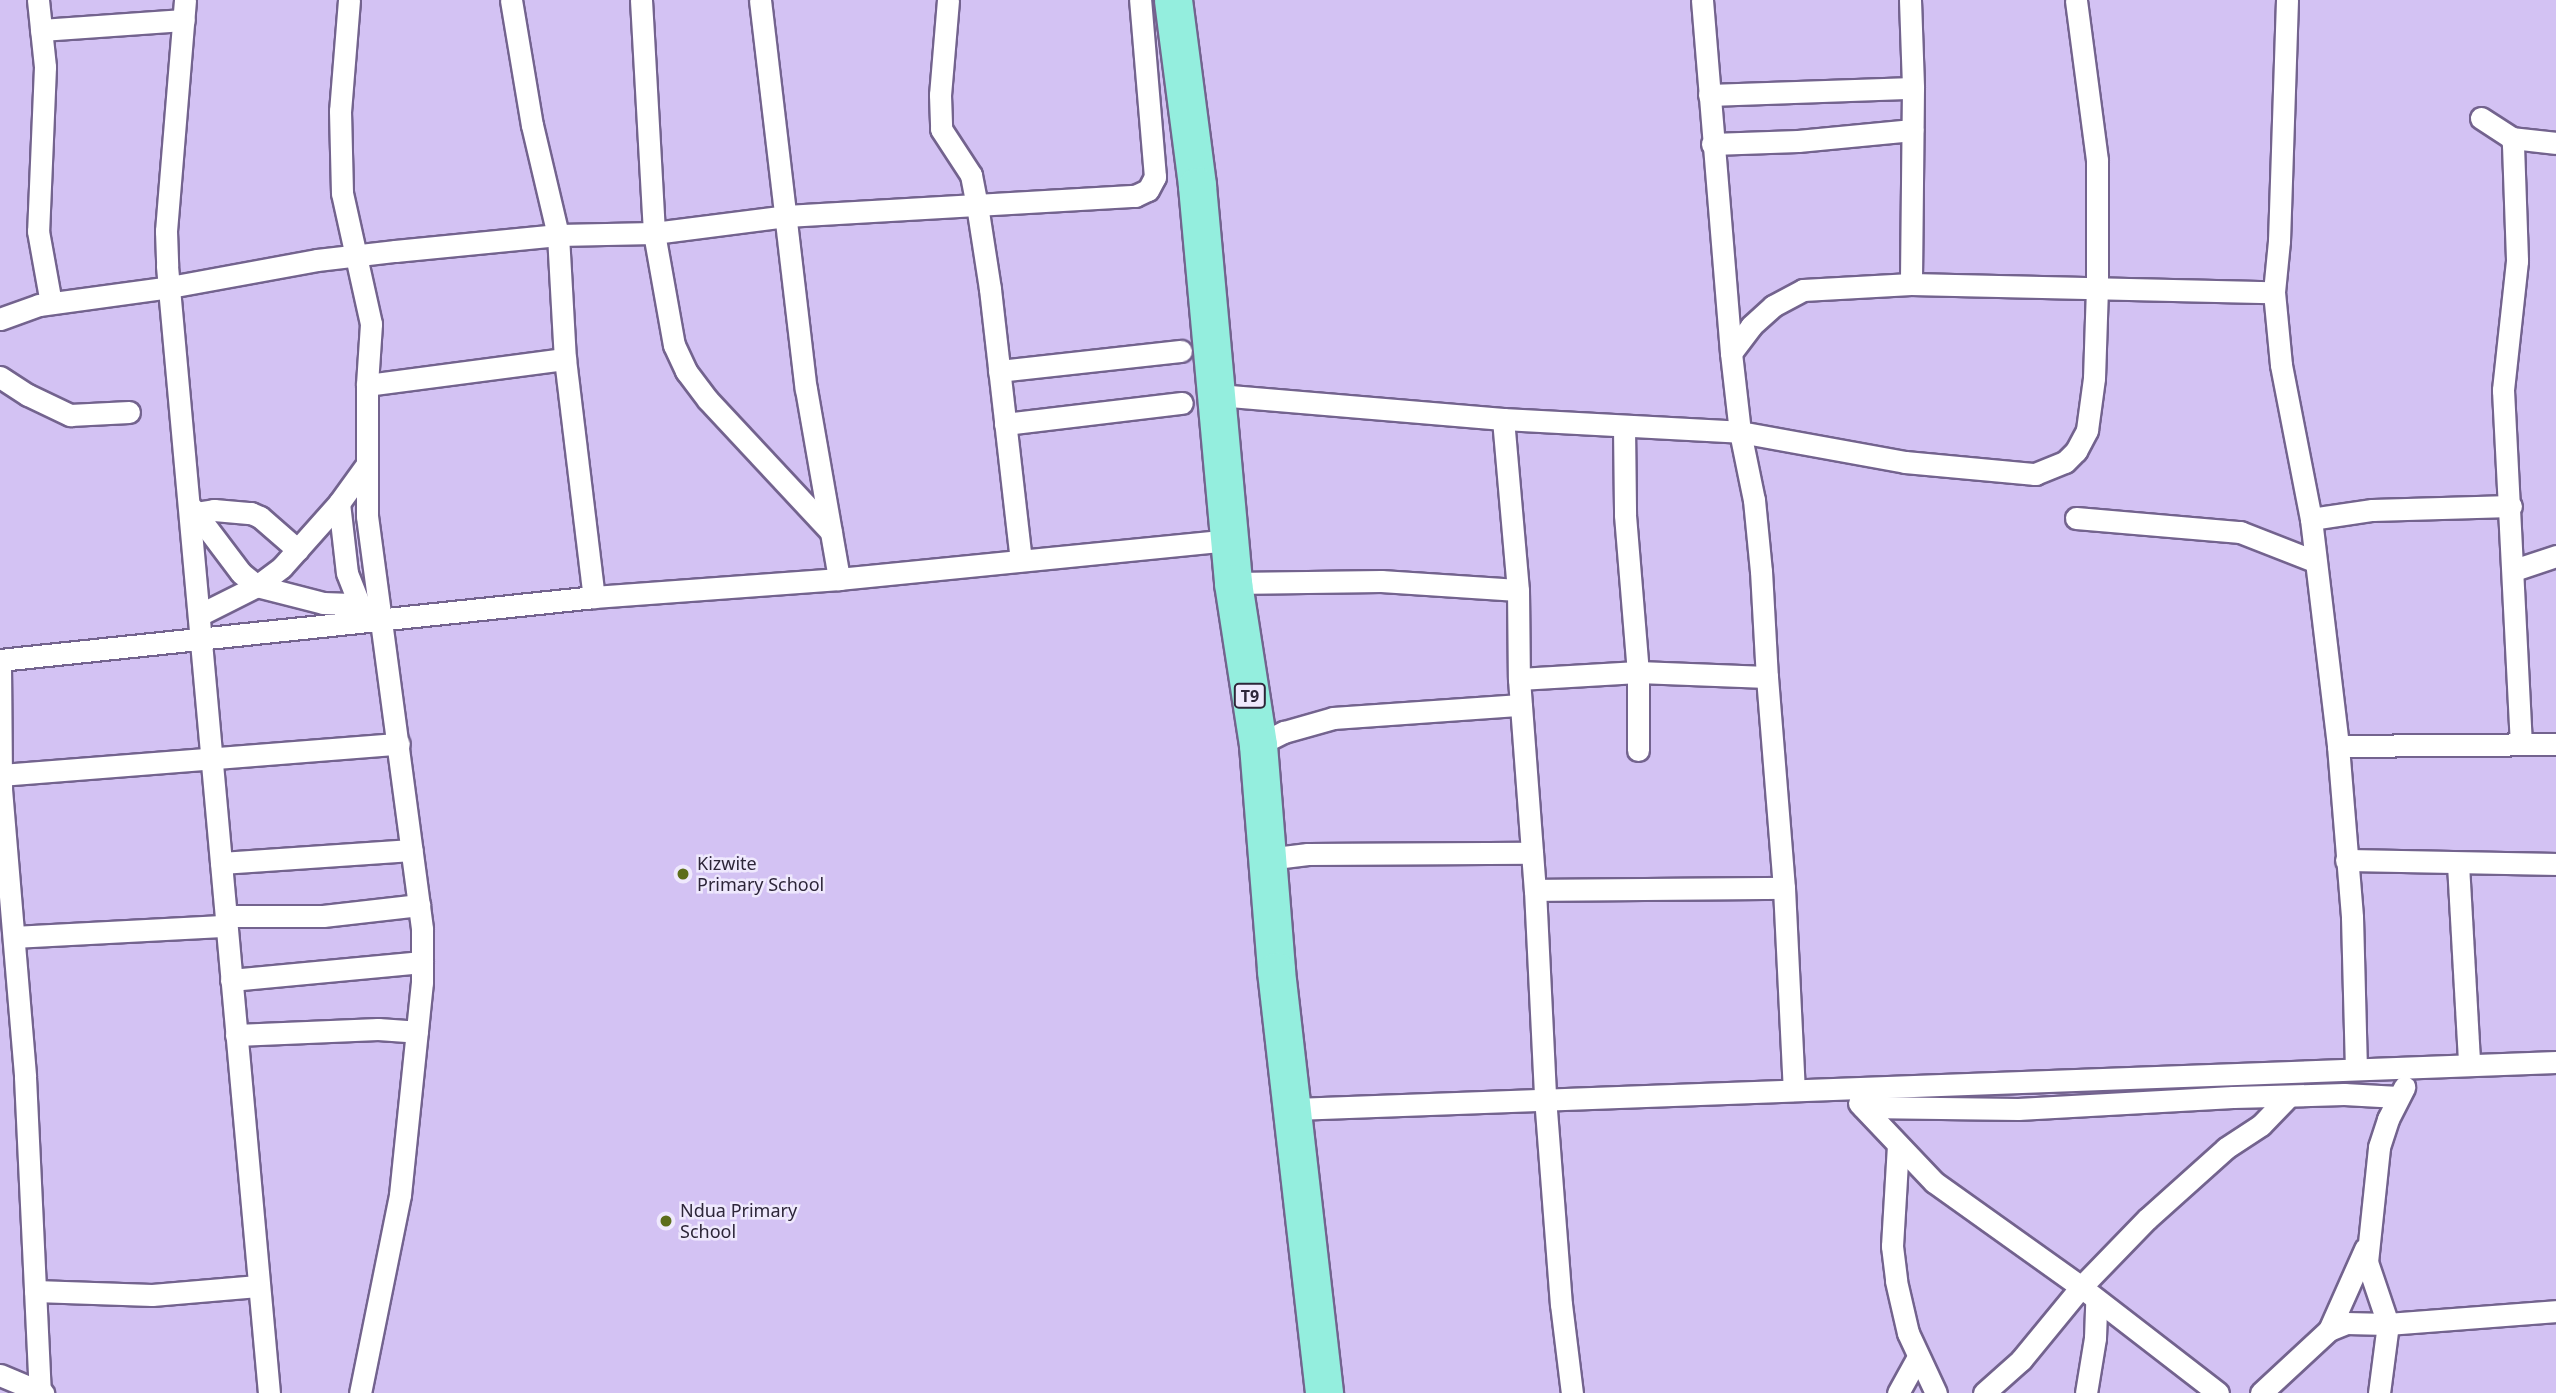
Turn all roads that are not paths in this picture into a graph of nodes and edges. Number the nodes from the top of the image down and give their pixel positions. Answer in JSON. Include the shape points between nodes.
{"nodes":[{"id":1,"x":38,"y":0,"type":"edge"},
{"id":2,"x":349,"y":0,"type":"edge"},
{"id":3,"x":511,"y":0,"type":"edge"},
{"id":4,"x":642,"y":0,"type":"edge"},
{"id":5,"x":760,"y":0,"type":"edge"},
{"id":6,"x":948,"y":0,"type":"edge"},
{"id":7,"x":1140,"y":0,"type":"edge"},
{"id":8,"x":1173,"y":0,"type":"edge"},
{"id":9,"x":1702,"y":0,"type":"edge"},
{"id":10,"x":1910,"y":0,"type":"edge"},
{"id":11,"x":2076,"y":0,"type":"edge"},
{"id":12,"x":2287,"y":0,"type":"edge"},
{"id":13,"x":184,"y":10,"type":"edge"},
{"id":14,"x":41,"y":30,"type":"junction"},
{"id":15,"x":1913,"y":88,"type":"junction"},
{"id":16,"x":1709,"y":95,"type":"junction"},
{"id":17,"x":2481,"y":118,"type":"dead end"},
{"id":18,"x":1912,"y":130,"type":"junction"},
{"id":19,"x":2512,"y":138,"type":"junction"},
{"id":20,"x":1712,"y":144,"type":"junction"},
{"id":21,"x":2556,"y":144,"type":"edge"},
{"id":22,"x":977,"y":205,"type":"junction"},
{"id":23,"x":786,"y":216,"type":"junction"},
{"id":24,"x":654,"y":233,"type":"junction"},
{"id":25,"x":558,"y":235,"type":"junction"},
{"id":26,"x":356,"y":257,"type":"junction"},
{"id":27,"x":1911,"y":284,"type":"junction"},
{"id":28,"x":170,"y":287,"type":"junction"},
{"id":29,"x":2097,"y":288,"type":"junction"},
{"id":30,"x":2274,"y":292,"type":"junction"},
{"id":31,"x":51,"y":303,"type":"junction"},
{"id":32,"x":0,"y":319,"type":"edge"},
{"id":33,"x":1181,"y":351,"type":"dead end"},
{"id":34,"x":1731,"y":353,"type":"junction"},
{"id":35,"x":565,"y":359,"type":"junction"},
{"id":36,"x":999,"y":371,"type":"junction"},
{"id":37,"x":0,"y":377,"type":"edge"},
{"id":38,"x":367,"y":386,"type":"junction"},
{"id":39,"x":1218,"y":395,"type":"junction"},
{"id":40,"x":1182,"y":403,"type":"dead end"},
{"id":41,"x":129,"y":412,"type":"dead end"},
{"id":42,"x":1503,"y":419,"type":"junction"},
{"id":43,"x":1005,"y":424,"type":"junction"},
{"id":44,"x":1624,"y":427,"type":"junction"},
{"id":45,"x":1740,"y":432,"type":"junction"},
{"id":46,"x":367,"y":464,"type":"junction"},
{"id":47,"x":339,"y":503,"type":"junction"},
{"id":48,"x":2511,"y":506,"type":"junction"},
{"id":49,"x":193,"y":510,"type":"junction"},
{"id":50,"x":2076,"y":518,"type":"dead end"},
{"id":51,"x":2311,"y":519,"type":"junction"},
{"id":52,"x":831,"y":532,"type":"junction"},
{"id":53,"x":1228,"y":540,"type":"junction"},
{"id":54,"x":298,"y":550,"type":"junction"},
{"id":55,"x":2556,"y":556,"type":"edge"},
{"id":56,"x":1021,"y":559,"type":"junction"},
{"id":57,"x":2314,"y":561,"type":"junction"},
{"id":58,"x":2514,"y":570,"type":"junction"},
{"id":59,"x":839,"y":579,"type":"junction"},
{"id":60,"x":1233,"y":583,"type":"junction"},
{"id":61,"x":257,"y":586,"type":"junction"},
{"id":62,"x":1518,"y":590,"type":"junction"},
{"id":63,"x":594,"y":597,"type":"junction"},
{"id":64,"x":199,"y":615,"type":"junction"},
{"id":65,"x":369,"y":615,"type":"junction"},
{"id":66,"x":201,"y":638,"type":"junction"},
{"id":67,"x":0,"y":660,"type":"edge"},
{"id":68,"x":0,"y":666,"type":"edge"},
{"id":69,"x":1638,"y":671,"type":"junction"},
{"id":70,"x":1767,"y":677,"type":"junction"},
{"id":71,"x":1519,"y":680,"type":"junction"},
{"id":72,"x":1521,"y":705,"type":"junction"},
{"id":73,"x":399,"y":744,"type":"junction"},
{"id":74,"x":2521,"y":744,"type":"junction"},
{"id":75,"x":2556,"y":744,"type":"edge"},
{"id":76,"x":1258,"y":745,"type":"junction"},
{"id":77,"x":2339,"y":746,"type":"junction"},
{"id":78,"x":1638,"y":750,"type":"dead end"},
{"id":79,"x":211,"y":760,"type":"junction"},
{"id":80,"x":1,"y":784,"type":"edge"},
{"id":81,"x":412,"y":850,"type":"junction"},
{"id":82,"x":1532,"y":853,"type":"junction"},
{"id":83,"x":1267,"y":859,"type":"junction"},
{"id":84,"x":2346,"y":860,"type":"junction"},
{"id":85,"x":221,"y":863,"type":"junction"},
{"id":86,"x":2458,"y":864,"type":"junction"},
{"id":87,"x":2556,"y":864,"type":"edge"},
{"id":88,"x":1784,"y":888,"type":"junction"},
{"id":89,"x":1535,"y":890,"type":"junction"},
{"id":90,"x":419,"y":905,"type":"junction"},
{"id":91,"x":226,"y":921,"type":"junction"},
{"id":92,"x":13,"y":937,"type":"junction"},
{"id":93,"x":422,"y":962,"type":"junction"},
{"id":94,"x":231,"y":980,"type":"junction"},
{"id":95,"x":416,"y":1031,"type":"junction"},
{"id":96,"x":236,"y":1035,"type":"junction"},
{"id":97,"x":2556,"y":1062,"type":"edge"},
{"id":98,"x":2469,"y":1063,"type":"junction"},
{"id":99,"x":2356,"y":1068,"type":"junction"},
{"id":100,"x":2415,"y":1069,"type":"junction"},
{"id":101,"x":1844,"y":1087,"type":"junction"},
{"id":102,"x":1794,"y":1089,"type":"junction"},
{"id":103,"x":2289,"y":1096,"type":"junction"},
{"id":104,"x":1545,"y":1097,"type":"junction"},
{"id":105,"x":2398,"y":1097,"type":"junction"},
{"id":106,"x":1863,"y":1107,"type":"junction"},
{"id":107,"x":1294,"y":1109,"type":"junction"},
{"id":108,"x":1898,"y":1145,"type":"junction"},
{"id":109,"x":2369,"y":1240,"type":"junction"},
{"id":110,"x":258,"y":1286,"type":"junction"},
{"id":111,"x":35,"y":1292,"type":"junction"},
{"id":112,"x":2088,"y":1294,"type":"junction"},
{"id":113,"x":2556,"y":1311,"type":"edge"},
{"id":114,"x":2388,"y":1324,"type":"junction"},
{"id":115,"x":2329,"y":1330,"type":"junction"},
{"id":116,"x":1917,"y":1359,"type":"junction"},
{"id":117,"x":0,"y":1374,"type":"edge"},
{"id":118,"x":30,"y":1391,"type":"edge"},
{"id":119,"x":270,"y":1393,"type":"edge"},
{"id":120,"x":360,"y":1393,"type":"edge"},
{"id":121,"x":1324,"y":1393,"type":"edge"},
{"id":122,"x":1573,"y":1393,"type":"edge"},
{"id":123,"x":1898,"y":1393,"type":"edge"},
{"id":124,"x":1936,"y":1393,"type":"edge"},
{"id":125,"x":1984,"y":1393,"type":"edge"},
{"id":126,"x":2086,"y":1393,"type":"edge"},
{"id":127,"x":2218,"y":1393,"type":"edge"},
{"id":128,"x":2261,"y":1393,"type":"edge"},
{"id":129,"x":2379,"y":1393,"type":"edge"}],
"edges":[{"from":1,"to":14,"type":"street"},
{"from":2,"to":26,"type":"street","via":[[340,111],[342,193]]},
{"from":3,"to":25,"type":"street","via":[[532,125]]},
{"from":4,"to":24,"type":"street"},
{"from":5,"to":23,"type":"street"},
{"from":6,"to":22,"type":"street","via":[[941,129],[971,175]]},
{"from":7,"to":22,"type":"street","via":[[1155,177],[1148,190],[1135,196]]},
{"from":8,"to":39,"type":"highway","number":"T9"},
{"from":9,"to":16,"type":"street"},
{"from":10,"to":15,"type":"street"},
{"from":11,"to":29,"type":"street","via":[[2097,160]]},
{"from":12,"to":30,"type":"street"},
{"from":13,"to":14,"type":"street"},
{"from":13,"to":28,"type":"street","via":[[166,231]]},
{"from":14,"to":31,"type":"street","via":[[45,67],[38,231]]},
{"from":15,"to":16,"type":"street"},
{"from":15,"to":18,"type":"street"},
{"from":16,"to":20,"type":"street"},
{"from":17,"to":19,"type":"street"},
{"from":18,"to":20,"type":"street","via":[[1823,140]]},
{"from":18,"to":27,"type":"street"},
{"from":19,"to":21,"type":"street"},
{"from":19,"to":48,"type":"street","via":[[2518,261],[2503,390]]},
{"from":20,"to":34,"type":"street"},
{"from":22,"to":23,"type":"street"},
{"from":22,"to":36,"type":"street"},
{"from":23,"to":24,"type":"street"},
{"from":23,"to":52,"type":"street","via":[[806,389]]},
{"from":24,"to":25,"type":"street"},
{"from":24,"to":52,"type":"street","via":[[674,345],[686,371],[740,438]]},
{"from":25,"to":26,"type":"street"},
{"from":25,"to":35,"type":"street"},
{"from":26,"to":28,"type":"street"},
{"from":26,"to":38,"type":"street","via":[[371,324]]},
{"from":27,"to":29,"type":"street"},
{"from":27,"to":34,"type":"street","via":[[1803,290],[1773,306]]},
{"from":28,"to":31,"type":"street"},
{"from":28,"to":49,"type":"street"},
{"from":29,"to":30,"type":"street"},
{"from":29,"to":45,"type":"street","via":[[2087,430],[2064,462],[2035,474],[1905,462]]},
{"from":30,"to":51,"type":"street","via":[[2281,365]]},
{"from":31,"to":32,"type":"street"},
{"from":33,"to":36,"type":"street"},
{"from":34,"to":45,"type":"street"},
{"from":35,"to":38,"type":"street"},
{"from":35,"to":63,"type":"street"},
{"from":36,"to":43,"type":"street"},
{"from":37,"to":41,"type":"street","via":[[70,415]]},
{"from":38,"to":46,"type":"street"},
{"from":39,"to":42,"type":"street"},
{"from":39,"to":53,"type":"highway","number":"T9"},
{"from":40,"to":43,"type":"street"},
{"from":42,"to":44,"type":"street"},
{"from":42,"to":62,"type":"street"},
{"from":43,"to":56,"type":"street"},
{"from":44,"to":45,"type":"street"},
{"from":44,"to":69,"type":"street","via":[[1625,515]]},
{"from":45,"to":70,"type":"street","via":[[1754,500]]},
{"from":46,"to":47,"type":"street"},
{"from":46,"to":65,"type":"street"},
{"from":47,"to":54,"type":"street"},
{"from":47,"to":65,"type":"street","via":[[347,573]]},
{"from":48,"to":51,"type":"street","via":[[2372,510]]},
{"from":48,"to":58,"type":"street"},
{"from":49,"to":54,"type":"street","via":[[251,513]]},
{"from":49,"to":61,"type":"street","via":[[241,573]]},
{"from":49,"to":64,"type":"street"},
{"from":50,"to":57,"type":"street","via":[[2240,532]]},
{"from":51,"to":57,"type":"street"},
{"from":52,"to":59,"type":"street"},
{"from":53,"to":56,"type":"street"},
{"from":53,"to":60,"type":"highway","number":"T9"},
{"from":54,"to":61,"type":"street"},
{"from":55,"to":58,"type":"street"},
{"from":56,"to":59,"type":"street"},
{"from":57,"to":77,"type":"street"},
{"from":58,"to":74,"type":"street"},
{"from":59,"to":63,"type":"street"},
{"from":60,"to":62,"type":"street","via":[[1343,580]]},
{"from":60,"to":76,"type":"highway","number":"T9"},
{"from":61,"to":64,"type":"street"},
{"from":61,"to":65,"type":"street"},
{"from":62,"to":71,"type":"street"},
{"from":63,"to":65,"type":"street"},
{"from":64,"to":66,"type":"street"},
{"from":65,"to":66,"type":"street"},
{"from":65,"to":73,"type":"street"},
{"from":66,"to":67,"type":"street"},
{"from":66,"to":79,"type":"street"},
{"from":68,"to":80,"type":"street"},
{"from":69,"to":70,"type":"street"},
{"from":69,"to":71,"type":"street"},
{"from":69,"to":78,"type":"street"},
{"from":70,"to":88,"type":"street"},
{"from":71,"to":72,"type":"street"},
{"from":72,"to":76,"type":"street","via":[[1333,718]]},
{"from":72,"to":82,"type":"street"},
{"from":73,"to":79,"type":"street"},
{"from":73,"to":81,"type":"street"},
{"from":74,"to":75,"type":"street"},
{"from":74,"to":77,"type":"street"},
{"from":76,"to":83,"type":"highway","number":"T9"},
{"from":77,"to":84,"type":"street"},
{"from":79,"to":80,"type":"street"},
{"from":79,"to":85,"type":"street"},
{"from":80,"to":92,"type":"street"},
{"from":81,"to":85,"type":"street"},
{"from":81,"to":90,"type":"street"},
{"from":82,"to":83,"type":"street","via":[[1308,854]]},
{"from":82,"to":89,"type":"street"},
{"from":83,"to":107,"type":"highway","number":"T9"},
{"from":84,"to":86,"type":"street"},
{"from":84,"to":99,"type":"street"},
{"from":85,"to":91,"type":"street"},
{"from":86,"to":87,"type":"street"},
{"from":86,"to":98,"type":"street"},
{"from":88,"to":89,"type":"street"},
{"from":88,"to":102,"type":"street"},
{"from":89,"to":104,"type":"street"},
{"from":90,"to":91,"type":"street"},
{"from":90,"to":93,"type":"street"},
{"from":91,"to":92,"type":"street"},
{"from":91,"to":94,"type":"street"},
{"from":92,"to":111,"type":"street"},
{"from":93,"to":94,"type":"street"},
{"from":93,"to":95,"type":"street"},
{"from":94,"to":96,"type":"street"},
{"from":95,"to":96,"type":"street"},
{"from":95,"to":120,"type":"street","via":[[400,1195]]},
{"from":96,"to":110,"type":"street"},
{"from":97,"to":98,"type":"street"},
{"from":98,"to":100,"type":"street"},
{"from":99,"to":100,"type":"street"},
{"from":99,"to":101,"type":"street"},
{"from":100,"to":105,"type":"street"},
{"from":101,"to":102,"type":"street"},
{"from":101,"to":106,"type":"street"},
{"from":102,"to":104,"type":"street"},
{"from":103,"to":105,"type":"street"},
{"from":103,"to":106,"type":"street","via":[[2018,1109]]},
{"from":103,"to":112,"type":"street","via":[[2261,1125],[2226,1148],[2147,1219]]},
{"from":104,"to":107,"type":"street"},
{"from":104,"to":122,"type":"street"},
{"from":105,"to":109,"type":"street","via":[[2379,1147]]},
{"from":106,"to":108,"type":"street"},
{"from":107,"to":121,"type":"highway","number":"T9"},
{"from":108,"to":112,"type":"street","via":[[1934,1182]]},
{"from":108,"to":116,"type":"street","via":[[1895,1280]]},
{"from":109,"to":114,"type":"street","via":[[2368,1270]]},
{"from":109,"to":115,"type":"street"},
{"from":110,"to":111,"type":"street","via":[[152,1295]]},
{"from":110,"to":119,"type":"street"},
{"from":111,"to":118,"type":"street"},
{"from":112,"to":125,"type":"street"},
{"from":112,"to":126,"type":"street","via":[[2095,1338]]},
{"from":112,"to":127,"type":"street"},
{"from":113,"to":114,"type":"street"},
{"from":114,"to":115,"type":"street","via":[[2346,1324]]},
{"from":114,"to":129,"type":"street"},
{"from":115,"to":128,"type":"street"},
{"from":116,"to":123,"type":"street"},
{"from":116,"to":124,"type":"street"},
{"from":117,"to":118,"type":"street"}]}
